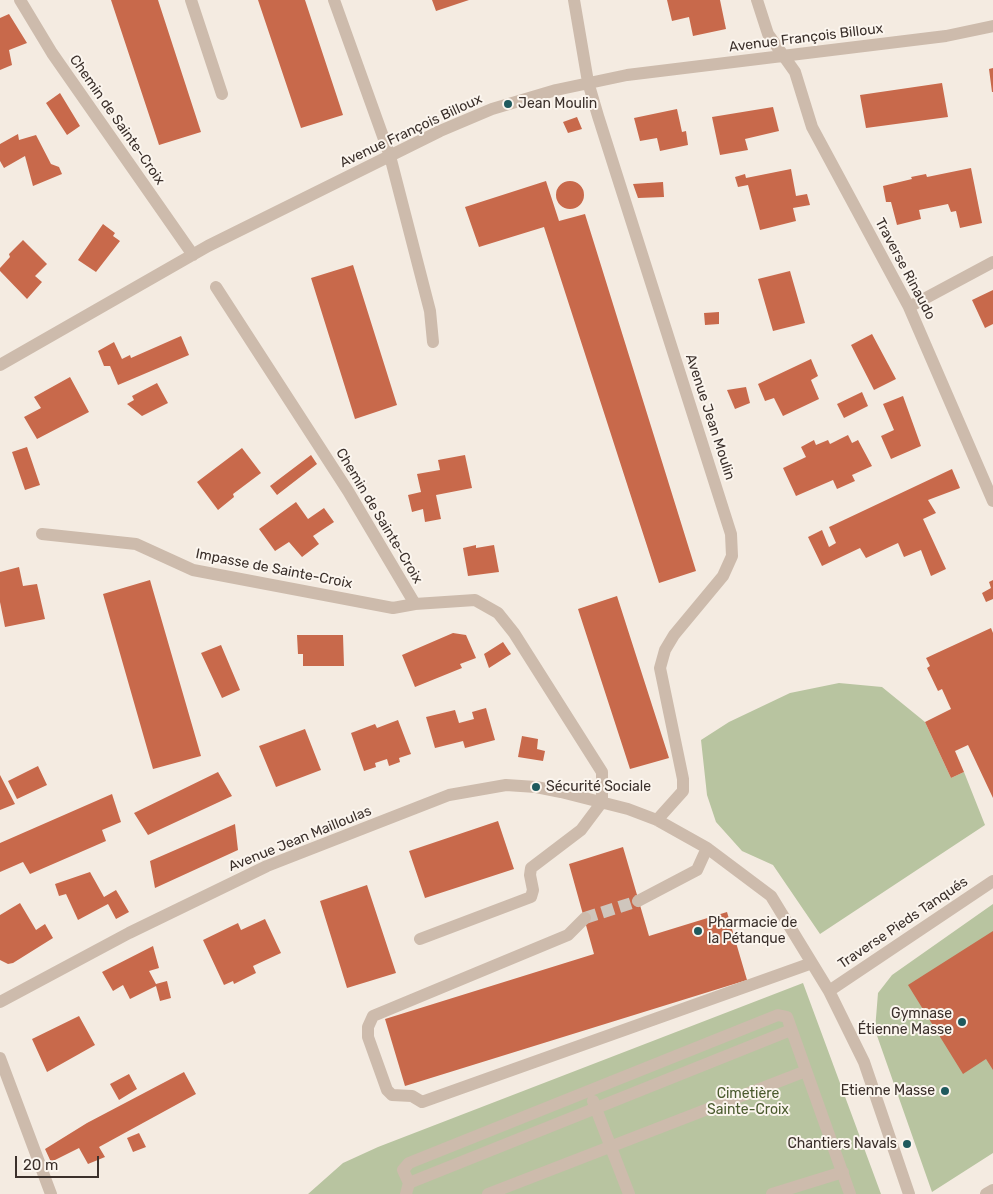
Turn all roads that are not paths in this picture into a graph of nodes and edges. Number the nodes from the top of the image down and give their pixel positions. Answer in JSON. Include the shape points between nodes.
{"nodes":[{"id":1,"x":20,"y":0,"type":"edge"},
{"id":2,"x":191,"y":0,"type":"edge"},
{"id":3,"x":334,"y":0,"type":"edge"},
{"id":4,"x":574,"y":0,"type":"edge"},
{"id":5,"x":757,"y":0,"type":"edge"},
{"id":6,"x":993,"y":26,"type":"edge"},
{"id":7,"x":783,"y":56,"type":"junction"},
{"id":8,"x":588,"y":82,"type":"junction"},
{"id":9,"x":222,"y":94,"type":"dead end"},
{"id":10,"x":390,"y":156,"type":"junction"},
{"id":11,"x":194,"y":255,"type":"junction"},
{"id":12,"x":993,"y":262,"type":"edge"},
{"id":13,"x":216,"y":287,"type":"dead end"},
{"id":14,"x":909,"y":307,"type":"junction"},
{"id":15,"x":433,"y":342,"type":"dead end"},
{"id":16,"x":0,"y":365,"type":"edge"},
{"id":17,"x":993,"y":501,"type":"edge"},
{"id":18,"x":42,"y":534,"type":"dead end"},
{"id":19,"x":415,"y":604,"type":"junction"},
{"id":20,"x":602,"y":802,"type":"junction"},
{"id":21,"x":657,"y":820,"type":"junction"},
{"id":22,"x":707,"y":848,"type":"junction"},
{"id":23,"x":993,"y":881,"type":"edge"},
{"id":24,"x":638,"y":901,"type":"tunnel mouth"},
{"id":25,"x":585,"y":918,"type":"tunnel mouth"},
{"id":26,"x":420,"y":939,"type":"dead end"},
{"id":27,"x":812,"y":963,"type":"junction"},
{"id":28,"x":829,"y":991,"type":"junction"},
{"id":29,"x":0,"y":1002,"type":"edge"},
{"id":30,"x":791,"y":1030,"type":"junction"},
{"id":31,"x":0,"y":1058,"type":"edge"},
{"id":32,"x":806,"y":1071,"type":"junction"},
{"id":33,"x":589,"y":1091,"type":"junction"},
{"id":34,"x":595,"y":1108,"type":"junction"},
{"id":35,"x":611,"y":1145,"type":"junction"},
{"id":36,"x":843,"y":1172,"type":"junction"},
{"id":37,"x":407,"y":1188,"type":"edge"},
{"id":38,"x":51,"y":1194,"type":"edge"},
{"id":39,"x":488,"y":1194,"type":"edge"},
{"id":40,"x":629,"y":1194,"type":"edge"},
{"id":41,"x":772,"y":1194,"type":"edge"},
{"id":42,"x":850,"y":1194,"type":"edge"},
{"id":43,"x":909,"y":1194,"type":"edge"}],
"edges":[{"from":1,"to":11,"type":"street","name":"Chemin de Sainte-Croix","via":[[52,53]]},
{"from":2,"to":9,"type":"street"},
{"from":3,"to":10,"type":"street"},
{"from":4,"to":8,"type":"street","name":"Avenue Jean Moulin"},
{"from":5,"to":7,"type":"street","name":"Traverse Rinaudo","via":[[768,34]]},
{"from":6,"to":7,"type":"street","name":"Avenue François Billoux","via":[[946,36]]},
{"from":7,"to":8,"type":"street","name":"Avenue François Billoux"},
{"from":7,"to":14,"type":"street","name":"Traverse Rinaudo","via":[[795,72],[812,127]]},
{"from":8,"to":10,"type":"street","name":"Avenue François Billoux","via":[[492,110]]},
{"from":8,"to":21,"type":"street","name":"Avenue Jean Moulin","via":[[731,534],[732,556],[724,576],[674,635],[660,668],[683,791]]},
{"from":10,"to":11,"type":"street","name":"Avenue François Billoux"},
{"from":10,"to":15,"type":"street","via":[[430,311]]},
{"from":11,"to":16,"type":"street","name":"Avenue François Billoux"},
{"from":12,"to":14,"type":"street"},
{"from":13,"to":19,"type":"street","name":"Chemin de Sainte-Croix","via":[[348,490]]},
{"from":14,"to":17,"type":"street","name":"Traverse Rinaudo"},
{"from":18,"to":19,"type":"street","name":"Impasse de Sainte-Croix","via":[[136,544],[193,570],[393,608]]},
{"from":19,"to":20,"type":"street","name":"Chemin de Sainte-Croix","via":[[475,600],[498,613],[602,772]]},
{"from":20,"to":21,"type":"street","name":"Avenue Jean Mailloulas"},
{"from":20,"to":26,"type":"street","via":[[581,830],[531,868],[531,897]]},
{"from":20,"to":29,"type":"street","name":"Avenue Jean Mailloulas","via":[[536,787],[506,785],[449,795],[266,866]]},
{"from":21,"to":22,"type":"street","name":"Avenue Jean Mailloulas"},
{"from":22,"to":24,"type":"street","via":[[698,870]]},
{"from":22,"to":27,"type":"street","name":"Avenue Jean Mailloulas","via":[[771,896]]},
{"from":23,"to":28,"type":"street","name":"Traverse Pieds Tanqués"},
{"from":25,"to":27,"type":"street","via":[[568,935],[373,1016],[368,1037],[387,1090],[392,1095],[412,1096],[422,1102]]},
{"from":27,"to":28,"type":"street","name":"Avenue Jean Mailloulas"},
{"from":28,"to":43,"type":"street","name":"Avenue Jean Mailloulas","via":[[864,1062]]},
{"from":30,"to":32,"type":"street"},
{"from":30,"to":33,"type":"street","via":[[786,1017],[778,1015]]},
{"from":30,"to":34,"type":"street"},
{"from":31,"to":38,"type":"street"},
{"from":32,"to":35,"type":"street"},
{"from":32,"to":36,"type":"street"},
{"from":33,"to":34,"type":"street"},
{"from":33,"to":37,"type":"street","via":[[409,1163],[403,1170]]},
{"from":34,"to":35,"type":"street"},
{"from":34,"to":37,"type":"street"},
{"from":35,"to":39,"type":"street"},
{"from":35,"to":40,"type":"street"},
{"from":36,"to":41,"type":"street"},
{"from":36,"to":42,"type":"street"}]}
